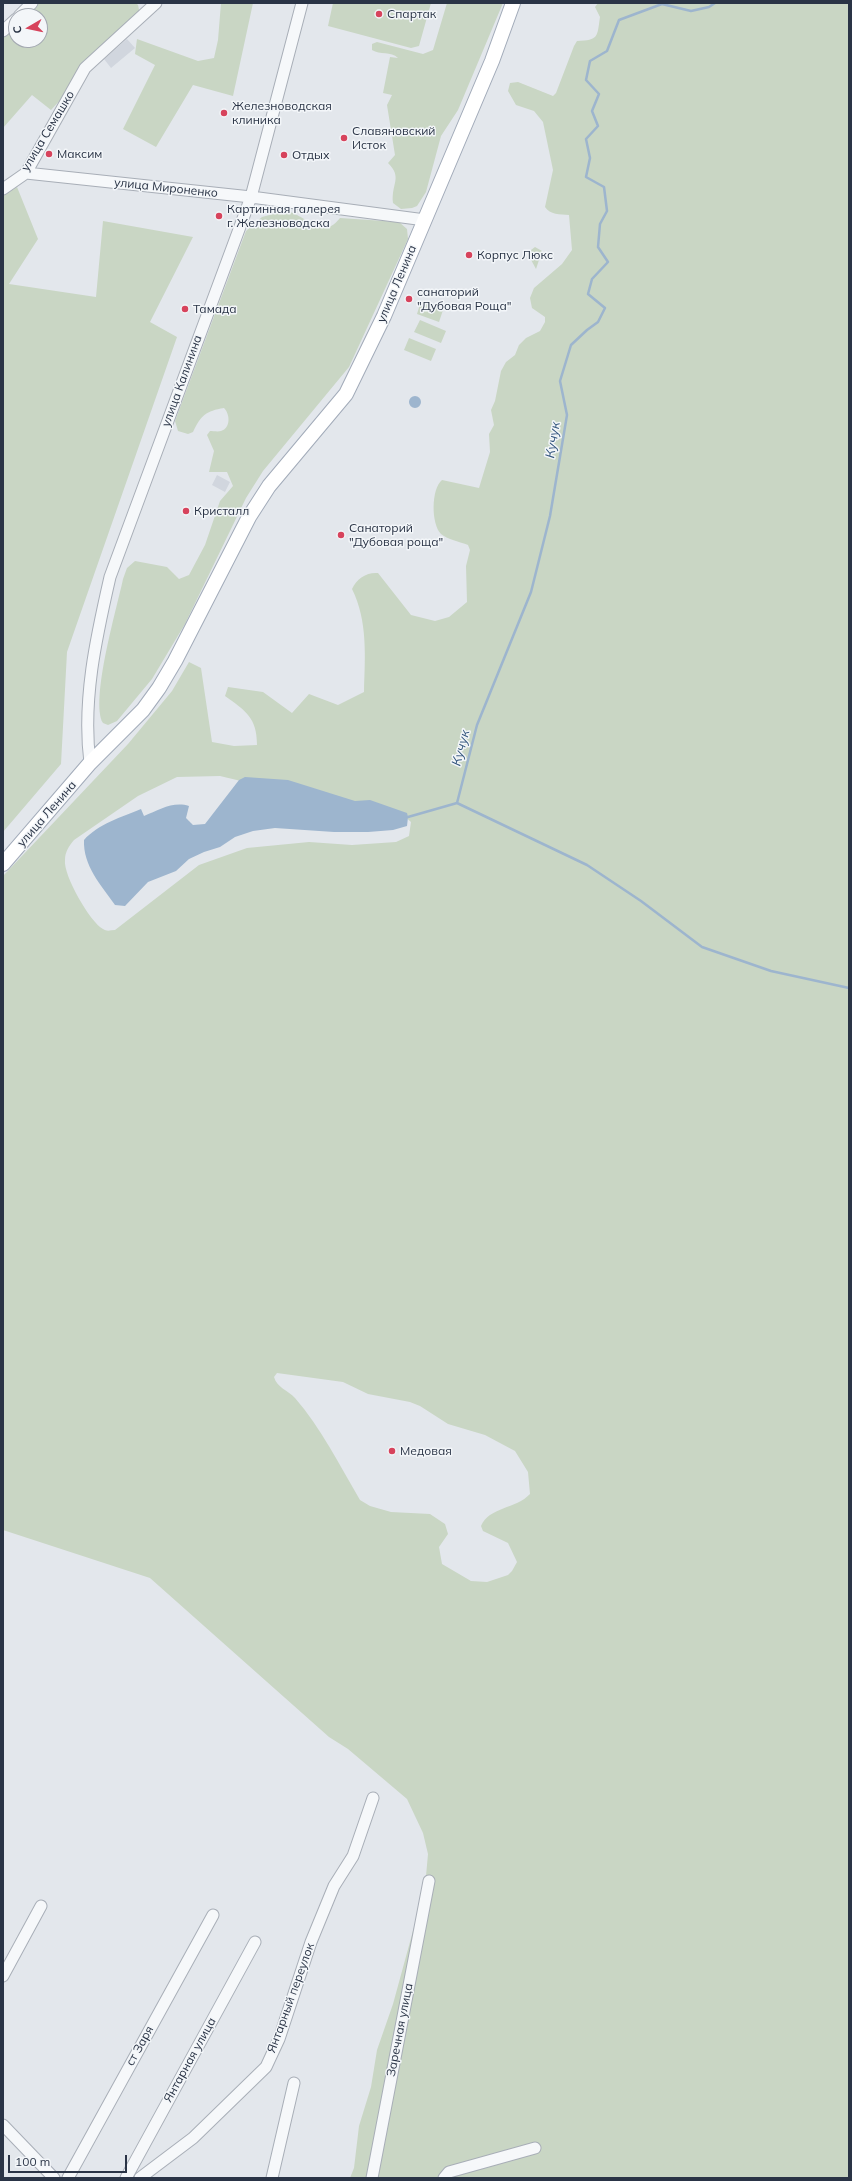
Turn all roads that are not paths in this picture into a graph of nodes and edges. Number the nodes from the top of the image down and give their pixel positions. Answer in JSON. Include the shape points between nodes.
{"nodes":[{"id":1,"x":156,"y":3,"type":"edge"},
{"id":2,"x":302,"y":3,"type":"edge"},
{"id":3,"x":514,"y":3,"type":"edge"},
{"id":4,"x":26,"y":173,"type":"junction"},
{"id":5,"x":3,"y":189,"type":"edge"},
{"id":6,"x":251,"y":197,"type":"junction"},
{"id":7,"x":424,"y":220,"type":"junction"},
{"id":8,"x":90,"y":763,"type":"junction"},
{"id":9,"x":3,"y":864,"type":"edge"},
{"id":10,"x":373,"y":1798,"type":"dead end"},
{"id":11,"x":429,"y":1881,"type":"dead end"},
{"id":12,"x":41,"y":1906,"type":"dead end"},
{"id":13,"x":213,"y":1915,"type":"dead end"},
{"id":14,"x":255,"y":1942,"type":"dead end"},
{"id":15,"x":3,"y":1976,"type":"edge"},
{"id":16,"x":294,"y":2083,"type":"dead end"},
{"id":17,"x":3,"y":2125,"type":"edge"},
{"id":18,"x":535,"y":2148,"type":"dead end"},
{"id":19,"x":54,"y":2178,"type":"edge"},
{"id":20,"x":68,"y":2178,"type":"edge"},
{"id":21,"x":126,"y":2178,"type":"edge"},
{"id":22,"x":140,"y":2178,"type":"edge"},
{"id":23,"x":272,"y":2178,"type":"edge"},
{"id":24,"x":372,"y":2178,"type":"edge"},
{"id":25,"x":444,"y":2178,"type":"edge"}],
"edges":[{"from":1,"to":4,"type":"street","name":"улица Семашко","via":[[85,68]]},
{"from":2,"to":6,"type":"street","name":"улица Калинина"},
{"from":3,"to":7,"type":"main road","name":"улица Ленина"},
{"from":4,"to":5,"type":"street","name":"улица Семашко"},
{"from":4,"to":6,"type":"street","name":"улица Мироненко"},
{"from":6,"to":7,"type":"street","name":"улица Мироненко"},
{"from":6,"to":8,"type":"street","name":"улица Калинина","via":[[225,255],[194,338],[110,577],[96,643],[88,700],[87,740]]},
{"from":7,"to":8,"type":"main road","name":"улица Ленина","via":[[384,316],[346,394],[270,486],[249,517],[159,688],[143,710]]},
{"from":8,"to":9,"type":"main road","name":"улица Ленина"},
{"from":10,"to":22,"type":"street","name":"Янтарный переулок","via":[[353,1856],[334,1886],[314,1935],[279,2039],[266,2067],[193,2138]]},
{"from":11,"to":24,"type":"street","name":"Заречная улица"},
{"from":12,"to":15,"type":"street"},
{"from":13,"to":20,"type":"street","name":"ст Заря"},
{"from":14,"to":21,"type":"street","name":"Янтарная улица"},
{"from":16,"to":23,"type":"street"},
{"from":17,"to":19,"type":"street"},
{"from":18,"to":25,"type":"street","via":[[450,2172]]}]}
